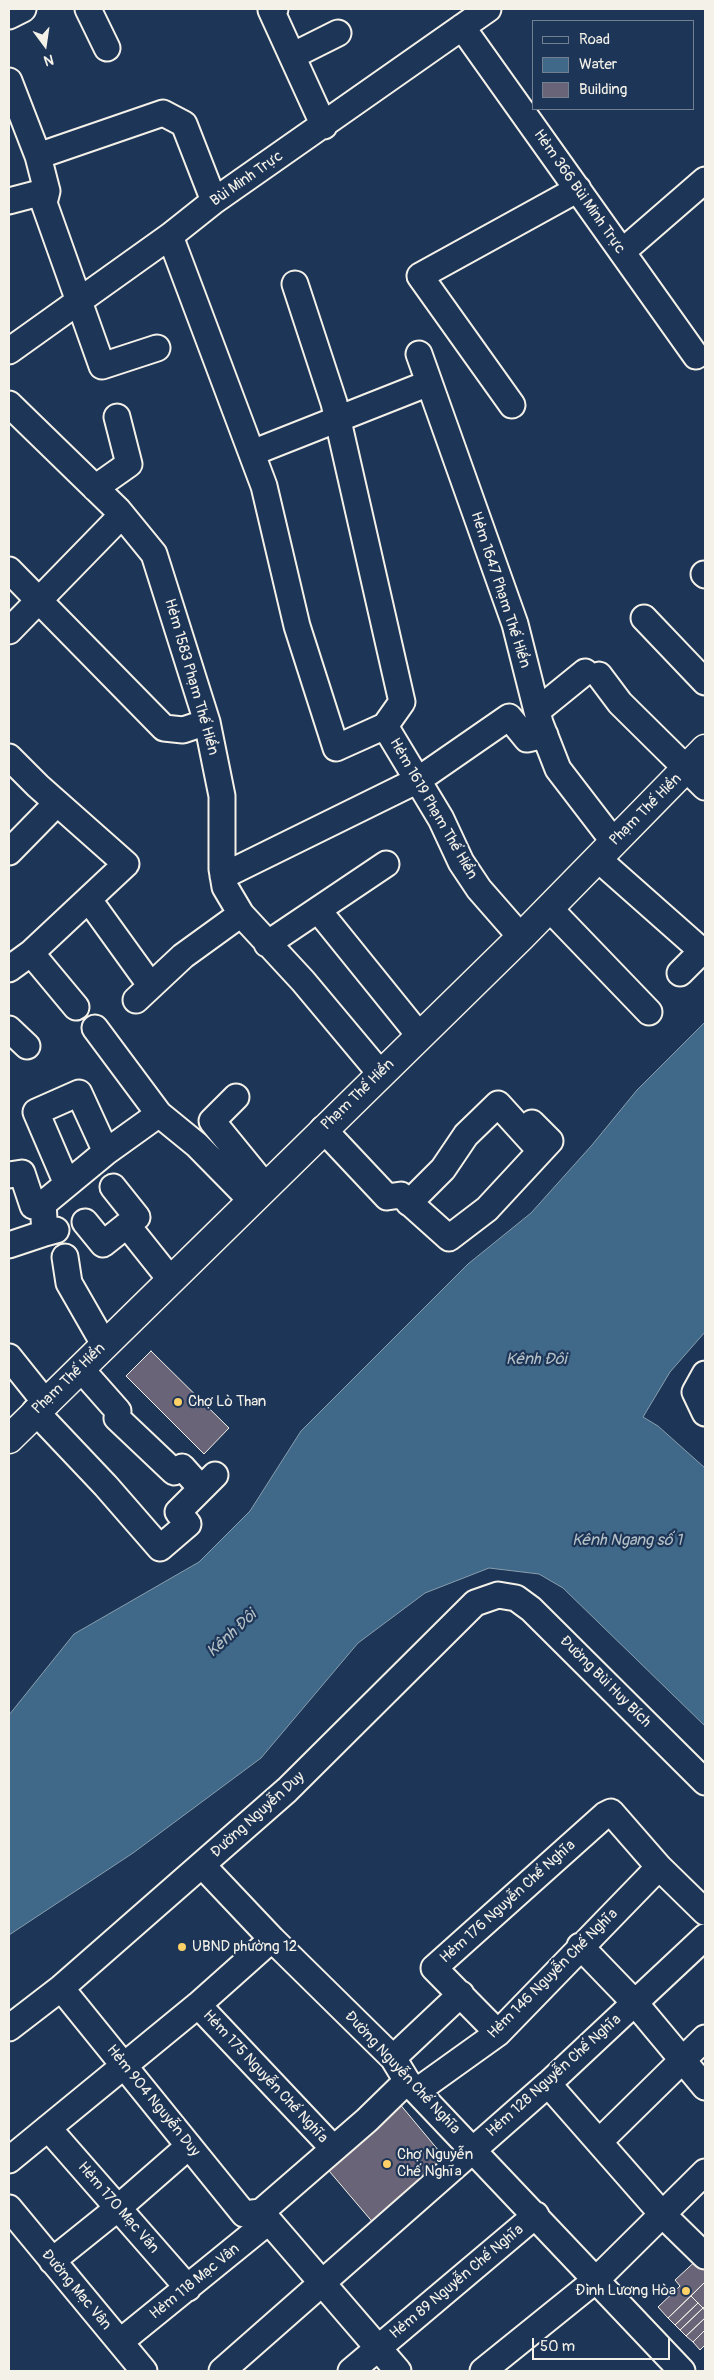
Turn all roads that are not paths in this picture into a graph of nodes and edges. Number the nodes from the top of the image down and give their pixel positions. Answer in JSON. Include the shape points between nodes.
{"nodes":[{"id":1,"x":23,"y":9,"type":"edge"},
{"id":2,"x":88,"y":9,"type":"edge"},
{"id":3,"x":275,"y":9,"type":"edge"},
{"id":4,"x":488,"y":9,"type":"edge"},
{"id":5,"x":9,"y":16,"type":"edge"},
{"id":6,"x":462,"y":27,"type":"junction"},
{"id":7,"x":338,"y":33,"type":"dead end"},
{"id":8,"x":107,"y":48,"type":"dead end"},
{"id":9,"x":292,"y":56,"type":"junction"},
{"id":10,"x":9,"y":81,"type":"edge"},
{"id":11,"x":324,"y":126,"type":"junction"},
{"id":12,"x":38,"y":156,"type":"junction"},
{"id":13,"x":705,"y":180,"type":"edge"},
{"id":14,"x":578,"y":189,"type":"junction"},
{"id":15,"x":47,"y":190,"type":"junction"},
{"id":16,"x":9,"y":202,"type":"edge"},
{"id":17,"x":214,"y":202,"type":"junction"},
{"id":18,"x":170,"y":236,"type":"junction"},
{"id":19,"x":622,"y":252,"type":"junction"},
{"id":20,"x":295,"y":284,"type":"dead end"},
{"id":21,"x":80,"y":300,"type":"junction"},
{"id":22,"x":157,"y":348,"type":"dead end"},
{"id":23,"x":9,"y":351,"type":"edge"},
{"id":24,"x":419,"y":354,"type":"dead end"},
{"id":25,"x":696,"y":356,"type":"dead end"},
{"id":26,"x":429,"y":382,"type":"junction"},
{"id":27,"x":9,"y":404,"type":"edge"},
{"id":28,"x":512,"y":405,"type":"dead end"},
{"id":29,"x":117,"y":417,"type":"dead end"},
{"id":30,"x":338,"y":419,"type":"junction"},
{"id":31,"x":252,"y":452,"type":"junction"},
{"id":32,"x":95,"y":488,"type":"junction"},
{"id":33,"x":122,"y":515,"type":"junction"},
{"id":34,"x":9,"y":570,"type":"edge"},
{"id":35,"x":38,"y":599,"type":"junction"},
{"id":36,"x":644,"y":618,"type":"dead end"},
{"id":37,"x":9,"y":631,"type":"edge"},
{"id":38,"x":705,"y":682,"type":"edge"},
{"id":39,"x":537,"y":711,"type":"junction"},
{"id":40,"x":207,"y":722,"type":"junction"},
{"id":41,"x":385,"y":726,"type":"junction"},
{"id":42,"x":545,"y":735,"type":"junction"},
{"id":43,"x":705,"y":749,"type":"edge"},
{"id":44,"x":9,"y":757,"type":"edge"},
{"id":45,"x":696,"y":778,"type":"edge"},
{"id":46,"x":418,"y":780,"type":"junction"},
{"id":47,"x":57,"y":803,"type":"junction"},
{"id":48,"x":606,"y":850,"type":"junction"},
{"id":49,"x":9,"y":852,"type":"edge"},
{"id":50,"x":386,"y":864,"type":"dead end"},
{"id":51,"x":223,"y":876,"type":"junction"},
{"id":52,"x":89,"y":900,"type":"junction"},
{"id":53,"x":549,"y":908,"type":"junction"},
{"id":54,"x":318,"y":910,"type":"junction"},
{"id":55,"x":240,"y":914,"type":"junction"},
{"id":56,"x":521,"y":937,"type":"junction"},
{"id":57,"x":267,"y":944,"type":"junction"},
{"id":58,"x":31,"y":953,"type":"junction"},
{"id":59,"x":9,"y":969,"type":"edge"},
{"id":60,"x":680,"y":973,"type":"dead end"},
{"id":61,"x":76,"y":1007,"type":"dead end"},
{"id":62,"x":649,"y":1012,"type":"dead end"},
{"id":63,"x":95,"y":1028,"type":"dead end"},
{"id":64,"x":9,"y":1029,"type":"edge"},
{"id":65,"x":419,"y":1035,"type":"junction"},
{"id":66,"x":27,"y":1046,"type":"dead end"},
{"id":67,"x":380,"y":1073,"type":"junction"},
{"id":68,"x":236,"y":1097,"type":"dead end"},
{"id":69,"x":159,"y":1114,"type":"junction"},
{"id":70,"x":532,"y":1123,"type":"dead end"},
{"id":71,"x":323,"y":1129,"type":"junction"},
{"id":72,"x":541,"y":1151,"type":"junction"},
{"id":73,"x":106,"y":1152,"type":"junction"},
{"id":74,"x":9,"y":1175,"type":"edge"},
{"id":75,"x":67,"y":1184,"type":"junction"},
{"id":76,"x":113,"y":1187,"type":"dead end"},
{"id":77,"x":258,"y":1193,"type":"junction"},
{"id":78,"x":410,"y":1203,"type":"junction"},
{"id":79,"x":43,"y":1204,"type":"junction"},
{"id":80,"x":85,"y":1222,"type":"dead end"},
{"id":81,"x":127,"y":1225,"type":"junction"},
{"id":82,"x":9,"y":1245,"type":"edge"},
{"id":83,"x":65,"y":1257,"type":"dead end"},
{"id":84,"x":170,"y":1279,"type":"junction"},
{"id":85,"x":104,"y":1344,"type":"junction"},
{"id":86,"x":9,"y":1357,"type":"edge"},
{"id":87,"x":80,"y":1368,"type":"junction"},
{"id":88,"x":40,"y":1407,"type":"junction"},
{"id":89,"x":9,"y":1439,"type":"edge"},
{"id":90,"x":498,"y":1595,"type":"joint"},
{"id":91,"x":705,"y":1782,"type":"edge"},
{"id":92,"x":202,"y":1865,"type":"junction"},
{"id":93,"x":659,"y":1867,"type":"junction"},
{"id":94,"x":705,"y":1912,"type":"edge"},
{"id":95,"x":705,"y":1937,"type":"edge"},
{"id":96,"x":272,"y":1939,"type":"junction"},
{"id":97,"x":580,"y":1946,"type":"junction"},
{"id":98,"x":61,"y":1988,"type":"junction"},
{"id":99,"x":461,"y":1994,"type":"junction"},
{"id":100,"x":635,"y":2003,"type":"junction"},
{"id":101,"x":198,"y":2005,"type":"junction"},
{"id":102,"x":9,"y":2028,"type":"edge"},
{"id":103,"x":498,"y":2033,"type":"junction"},
{"id":104,"x":705,"y":2038,"type":"edge"},
{"id":105,"x":392,"y":2058,"type":"junction"},
{"id":106,"x":683,"y":2060,"type":"junction"},
{"id":107,"x":123,"y":2065,"type":"junction"},
{"id":108,"x":548,"y":2084,"type":"junction"},
{"id":109,"x":412,"y":2086,"type":"junction"},
{"id":110,"x":705,"y":2087,"type":"edge"},
{"id":111,"x":48,"y":2128,"type":"junction"},
{"id":112,"x":600,"y":2141,"type":"junction"},
{"id":113,"x":189,"y":2146,"type":"junction"},
{"id":114,"x":333,"y":2148,"type":"junction"},
{"id":115,"x":473,"y":2149,"type":"junction"},
{"id":116,"x":9,"y":2160,"type":"edge"},
{"id":117,"x":705,"y":2172,"type":"edge"},
{"id":118,"x":9,"y":2208,"type":"edge"},
{"id":119,"x":118,"y":2208,"type":"junction"},
{"id":120,"x":536,"y":2215,"type":"junction"},
{"id":121,"x":663,"y":2215,"type":"junction"},
{"id":122,"x":258,"y":2216,"type":"junction"},
{"id":123,"x":705,"y":2256,"type":"edge"},
{"id":124,"x":52,"y":2261,"type":"junction"},
{"id":125,"x":596,"y":2279,"type":"junction"},
{"id":126,"x":322,"y":2285,"type":"junction"},
{"id":127,"x":188,"y":2288,"type":"junction"},
{"id":128,"x":120,"y":2342,"type":"junction"},
{"id":129,"x":378,"y":2350,"type":"junction"},
{"id":130,"x":144,"y":2371,"type":"edge"},
{"id":131,"x":222,"y":2371,"type":"edge"},
{"id":132,"x":351,"y":2371,"type":"edge"},
{"id":133,"x":398,"y":2371,"type":"edge"},
{"id":134,"x":483,"y":2371,"type":"edge"},
{"id":135,"x":682,"y":2371,"type":"edge"}],
"edges":[{"from":1,"to":5,"type":"street"},
{"from":2,"to":8,"type":"street"},
{"from":3,"to":9,"type":"street","via":[[270,10]]},
{"from":4,"to":6,"type":"street","name":"Bùi Minh Trực"},
{"from":6,"to":11,"type":"street","name":"Bùi Minh Trực"},
{"from":6,"to":14,"type":"street","name":"Hẻm 366 Bùi Minh Trực"},
{"from":7,"to":9,"type":"street"},
{"from":9,"to":11,"type":"street"},
{"from":10,"to":12,"type":"street"},
{"from":11,"to":17,"type":"street","name":"Bùi Minh Trực"},
{"from":12,"to":15,"type":"street"},
{"from":12,"to":17,"type":"street","via":[[164,113],[184,124]]},
{"from":13,"to":19,"type":"street"},
{"from":14,"to":19,"type":"street","name":"Hẻm 366 Bùi Minh Trực"},
{"from":14,"to":28,"type":"street","via":[[420,276]]},
{"from":15,"to":16,"type":"street"},
{"from":15,"to":21,"type":"street","via":[[44,203]]},
{"from":17,"to":18,"type":"street","name":"Bùi Minh Trực"},
{"from":18,"to":21,"type":"street","name":"Bùi Minh Trực"},
{"from":18,"to":31,"type":"street"},
{"from":19,"to":25,"type":"street","name":"Hẻm 366 Bùi Minh Trực"},
{"from":20,"to":30,"type":"street"},
{"from":21,"to":22,"type":"street","via":[[102,366]]},
{"from":21,"to":23,"type":"street","name":"Bùi Minh Trực"},
{"from":24,"to":26,"type":"street","name":"Hẻm 1647 Phạm Thế Hiển"},
{"from":26,"to":30,"type":"street"},
{"from":26,"to":39,"type":"street","name":"Hẻm 1647 Phạm Thế Hiển","via":[[515,624]]},
{"from":27,"to":32,"type":"street","name":"Hẻm 1583 Phạm Thế Hiển"},
{"from":29,"to":32,"type":"street","via":[[129,464]]},
{"from":30,"to":31,"type":"street"},
{"from":30,"to":41,"type":"street","via":[[402,702]]},
{"from":31,"to":41,"type":"street","via":[[264,486],[297,626],[336,748]]},
{"from":32,"to":33,"type":"street","name":"Hẻm 1583 Phạm Thế Hiển"},
{"from":33,"to":35,"type":"street"},
{"from":33,"to":40,"type":"street","name":"Hẻm 1583 Phạm Thế Hiển","via":[[154,554]]},
{"from":34,"to":35,"type":"street"},
{"from":35,"to":37,"type":"street"},
{"from":35,"to":40,"type":"street","via":[[164,728],[183,730]]},
{"from":36,"to":38,"type":"street"},
{"from":39,"to":42,"type":"street","name":"Hẻm 1647 Phạm Thế Hiển"},
{"from":39,"to":45,"type":"street","via":[[592,674]]},
{"from":40,"to":51,"type":"street","name":"Hẻm 1583 Phạm Thế Hiển","via":[[222,796]]},
{"from":41,"to":46,"type":"street","name":"Hẻm 1619 Phạm Thế Hiển"},
{"from":42,"to":46,"type":"street","via":[[527,739],[509,717]]},
{"from":42,"to":48,"type":"street","name":"Hẻm 1647 Phạm Thế Hiển","via":[[558,769]]},
{"from":43,"to":45,"type":"main road","name":"Phạm Thế Hiển"},
{"from":44,"to":47,"type":"street"},
{"from":45,"to":48,"type":"main road","name":"Phạm Thế Hiển"},
{"from":46,"to":51,"type":"street"},
{"from":46,"to":56,"type":"street","name":"Hẻm 1619 Phạm Thế Hiển","via":[[461,862],[479,889]]},
{"from":47,"to":49,"type":"street"},
{"from":47,"to":52,"type":"street","via":[[126,864]]},
{"from":48,"to":53,"type":"main road","name":"Phạm Thế Hiển"},
{"from":48,"to":60,"type":"street","name":"Hẻm 1647 Phạm Thế Hiển","via":[[702,951]]},
{"from":50,"to":54,"type":"street"},
{"from":51,"to":55,"type":"street","name":"Hẻm 1583 Phạm Thế Hiển"},
{"from":52,"to":55,"type":"street","via":[[143,993],[183,956]]},
{"from":52,"to":58,"type":"street"},
{"from":53,"to":56,"type":"main road","name":"Phạm Thế Hiển"},
{"from":53,"to":62,"type":"street"},
{"from":54,"to":57,"type":"street"},
{"from":54,"to":65,"type":"street"},
{"from":55,"to":57,"type":"street","name":"Hẻm 1583 Phạm Thế Hiển"},
{"from":56,"to":65,"type":"main road","name":"Phạm Thế Hiển"},
{"from":57,"to":67,"type":"street","name":"Hẻm 1583 Phạm Thế Hiển","via":[[303,981]]},
{"from":58,"to":59,"type":"street"},
{"from":58,"to":61,"type":"street"},
{"from":63,"to":69,"type":"street"},
{"from":64,"to":66,"type":"street"},
{"from":65,"to":67,"type":"main road","name":"Phạm Thế Hiển"},
{"from":67,"to":71,"type":"main road","name":"Phạm Thế Hiển"},
{"from":68,"to":77,"type":"street","via":[[212,1121]]},
{"from":69,"to":73,"type":"street"},
{"from":69,"to":77,"type":"street"},
{"from":70,"to":72,"type":"street","via":[[550,1141]]},
{"from":71,"to":77,"type":"main road","name":"Phạm Thế Hiển"},
{"from":71,"to":78,"type":"street","via":[[387,1197],[401,1195]]},
{"from":72,"to":78,"type":"street","via":[[487,1209],[449,1238]]},
{"from":72,"to":78,"type":"street","via":[[498,1104],[466,1135],[443,1169]]},
{"from":73,"to":75,"type":"street"},
{"from":73,"to":75,"type":"street","via":[[79,1093],[36,1112]]},
{"from":74,"to":79,"type":"street","via":[[22,1173],[33,1206]]},
{"from":75,"to":79,"type":"street"},
{"from":76,"to":81,"type":"street","via":[[137,1218]]},
{"from":77,"to":84,"type":"main road","name":"Phạm Thế Hiển"},
{"from":79,"to":82,"type":"street","via":[[51,1232]]},
{"from":80,"to":81,"type":"street","via":[[103,1244]]},
{"from":81,"to":84,"type":"street"},
{"from":83,"to":85,"type":"street","via":[[62,1288]]},
{"from":84,"to":85,"type":"main road","name":"Phạm Thế Hiển"},
{"from":85,"to":87,"type":"main road","name":"Phạm Thế Hiển"},
{"from":86,"to":88,"type":"street"},
{"from":87,"to":88,"type":"main road","name":"Phạm Thế Hiển"},
{"from":87,"to":88,"type":"street","via":[[118,1411],[117,1418],[174,1472],[182,1467],[208,1481],[178,1512],[188,1524],[160,1548]]},
{"from":88,"to":89,"type":"main road","name":"Phạm Thế Hiển"},
{"from":90,"to":91,"type":"street","name":"Đường Bùi Huy Bích","via":[[516,1598],[532,1609]]},
{"from":90,"to":92,"type":"street","name":"Đường Nguyễn Duy","via":[[475,1603],[287,1790]]},
{"from":92,"to":96,"type":"street","name":"Đường Nguyễn Chế Nghĩa"},
{"from":92,"to":98,"type":"street","name":"Đường Nguyễn Duy"},
{"from":93,"to":94,"type":"street"},
{"from":93,"to":97,"type":"street","name":"Hẻm 146 Nguyễn Chế Nghĩa"},
{"from":93,"to":99,"type":"street","name":"Hẻm 176 Nguyễn Chế Nghĩa","via":[[611,1812],[434,1968]]},
{"from":95,"to":100,"type":"street","name":"Hẻm 128 Nguyễn Chế Nghĩa"},
{"from":96,"to":101,"type":"street","name":"Hẻm 175 Nguyễn Chế Nghĩa"},
{"from":96,"to":105,"type":"street","name":"Đường Nguyễn Chế Nghĩa"},
{"from":97,"to":100,"type":"street"},
{"from":97,"to":103,"type":"street","name":"Hẻm 146 Nguyễn Chế Nghĩa"},
{"from":98,"to":102,"type":"street","name":"Đường Nguyễn Duy"},
{"from":98,"to":107,"type":"street","name":"Hẻm 904 Nguyễn Duy"},
{"from":99,"to":103,"type":"street","name":"Hẻm 176 Nguyễn Chế Nghĩa"},
{"from":99,"to":105,"type":"street"},
{"from":100,"to":106,"type":"street"},
{"from":100,"to":108,"type":"street","name":"Hẻm 128 Nguyễn Chế Nghĩa"},
{"from":101,"to":107,"type":"street","name":"Hẻm 175 Nguyễn Chế Nghĩa"},
{"from":101,"to":114,"type":"street","name":"Hẻm 175 Nguyễn Chế Nghĩa"},
{"from":103,"to":109,"type":"street","name":"Hẻm 146 Nguyễn Chế Nghĩa"},
{"from":104,"to":106,"type":"street"},
{"from":105,"to":109,"type":"street","name":"Đường Nguyễn Chế Nghĩa"},
{"from":106,"to":110,"type":"street"},
{"from":106,"to":112,"type":"street"},
{"from":107,"to":111,"type":"street"},
{"from":107,"to":113,"type":"street","name":"Hẻm 904 Nguyễn Duy"},
{"from":108,"to":112,"type":"street"},
{"from":108,"to":115,"type":"street","name":"Hẻm 128 Nguyễn Chế Nghĩa"},
{"from":109,"to":114,"type":"street","name":"Hẻm 146 Nguyễn Chế Nghĩa"},
{"from":109,"to":115,"type":"street","name":"Đường Nguyễn Chế Nghĩa"},
{"from":111,"to":116,"type":"street"},
{"from":111,"to":119,"type":"street","name":"Hẻm 170 Mạc Vân"},
{"from":112,"to":121,"type":"street"},
{"from":113,"to":119,"type":"street"},
{"from":113,"to":122,"type":"street","name":"Hẻm 904 Nguyễn Duy"},
{"from":114,"to":122,"type":"street","name":"Hẻm 118 Mạc Vân"},
{"from":115,"to":120,"type":"street","name":"Đường Nguyễn Chế Nghĩa"},
{"from":115,"to":126,"type":"street","name":"Hẻm 128 Nguyễn Chế Nghĩa"},
{"from":117,"to":121,"type":"street"},
{"from":118,"to":124,"type":"street","name":"Đường Mạc Vân"},
{"from":119,"to":124,"type":"street"},
{"from":119,"to":127,"type":"street","name":"Hẻm 170 Mạc Vân"},
{"from":120,"to":125,"type":"street","name":"Đường Nguyễn Chế Nghĩa"},
{"from":120,"to":129,"type":"street","name":"Hẻm 89 Nguyễn Chế Nghĩa"},
{"from":121,"to":123,"type":"street"},
{"from":121,"to":125,"type":"street"},
{"from":122,"to":126,"type":"street","name":"Hẻm 904 Nguyễn Duy"},
{"from":122,"to":127,"type":"street","name":"Hẻm 118 Mạc Vân"},
{"from":124,"to":128,"type":"street","name":"Đường Mạc Vân"},
{"from":125,"to":134,"type":"street"},
{"from":125,"to":135,"type":"street","name":"Đường Nguyễn Chế Nghĩa"},
{"from":126,"to":129,"type":"street","name":"Hẻm 904 Nguyễn Duy"},
{"from":126,"to":131,"type":"street","name":"Hẻm 128 Nguyễn Chế Nghĩa"},
{"from":127,"to":128,"type":"street","name":"Hẻm 118 Mạc Vân"},
{"from":128,"to":130,"type":"street","name":"Đường Mạc Vân"},
{"from":129,"to":132,"type":"street","name":"Hẻm 89 Nguyễn Chế Nghĩa"},
{"from":129,"to":133,"type":"street","name":"Hẻm 904 Nguyễn Duy"}]}
